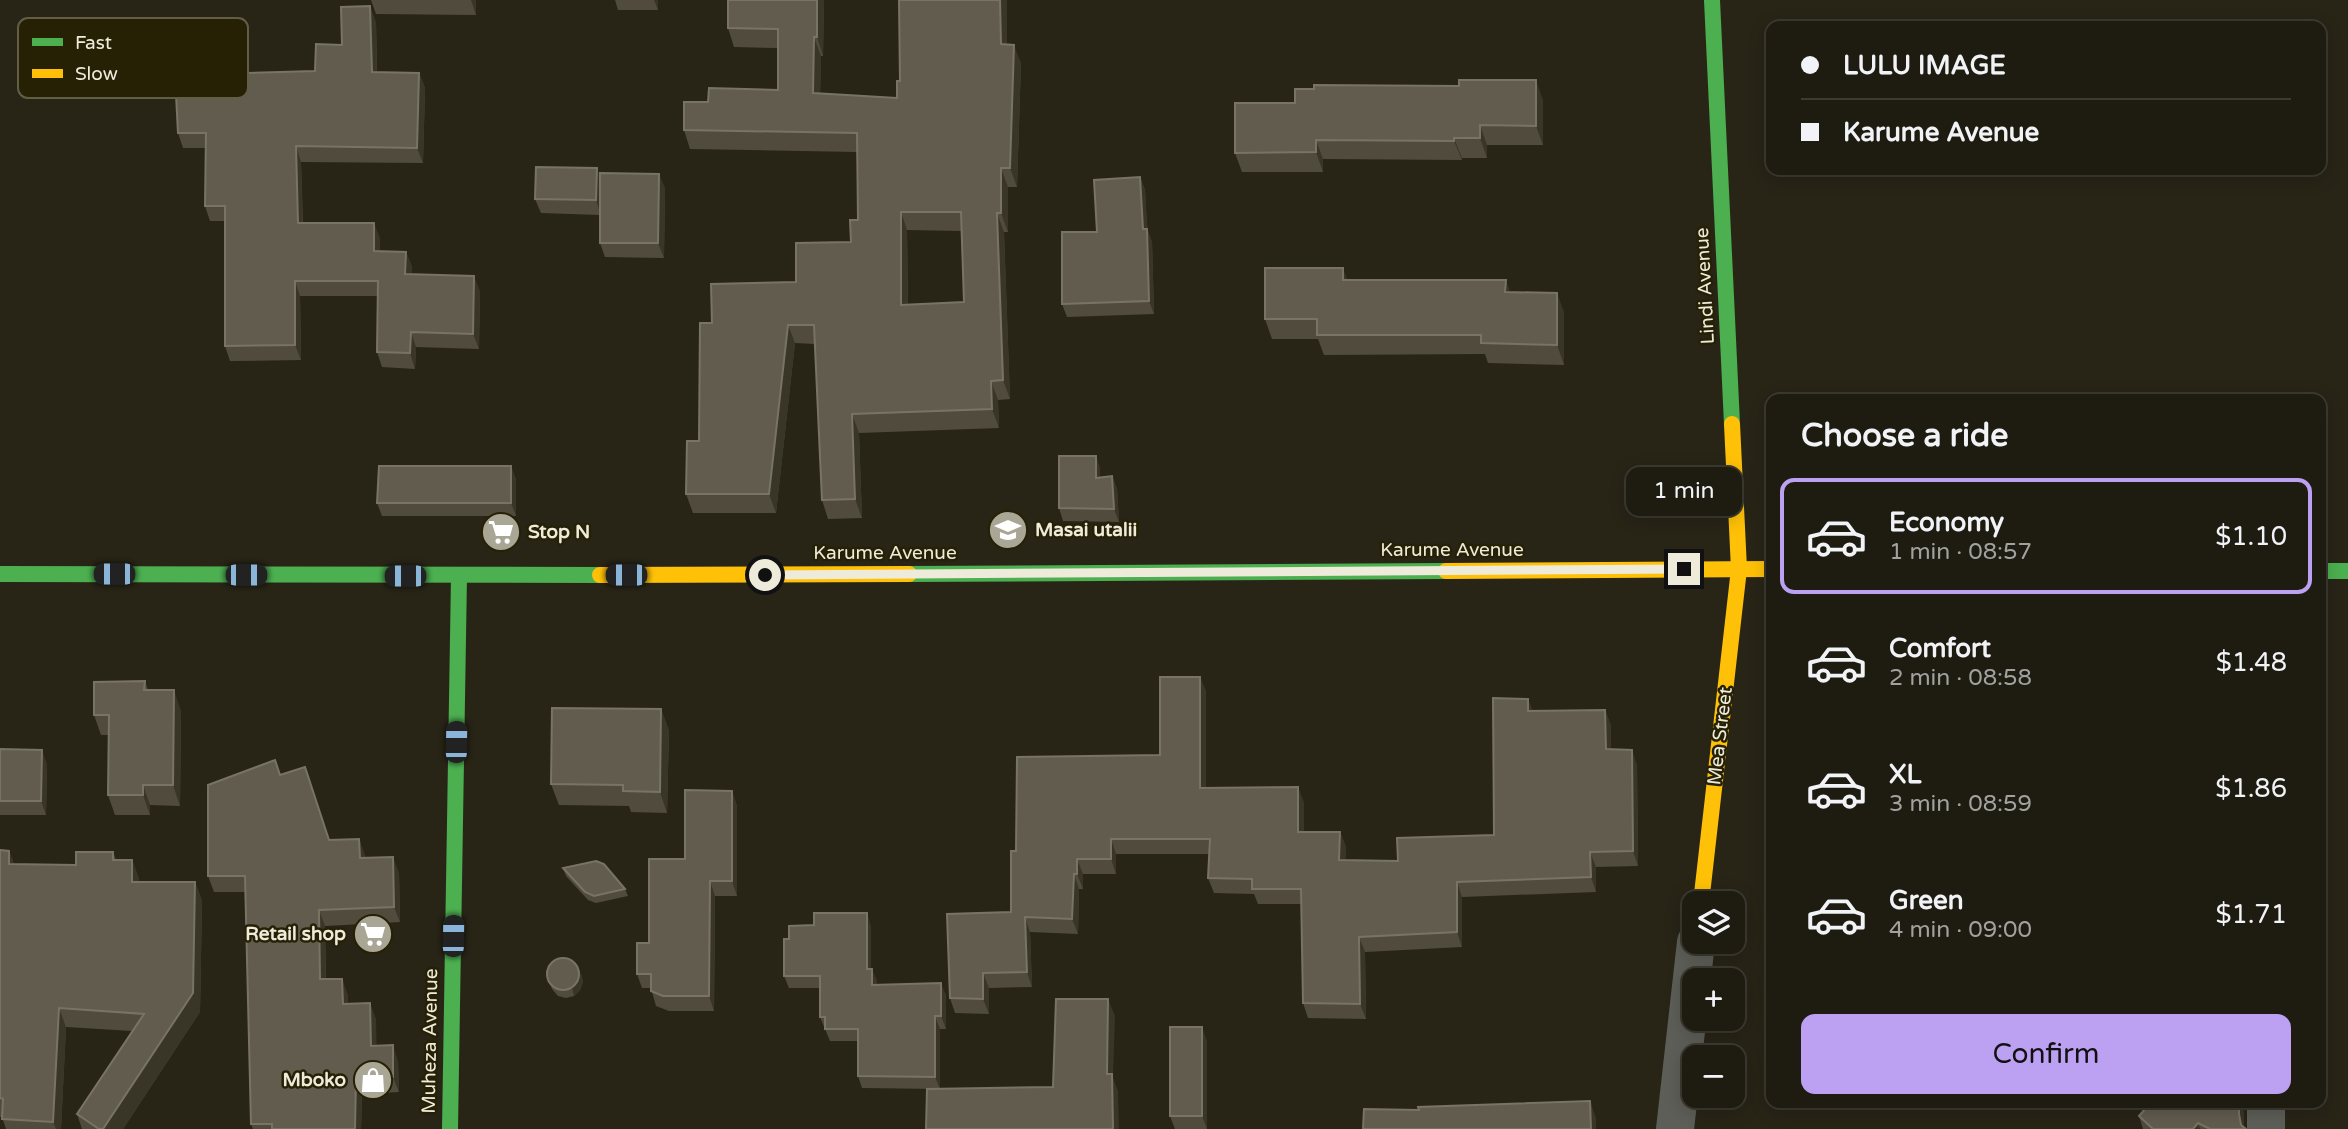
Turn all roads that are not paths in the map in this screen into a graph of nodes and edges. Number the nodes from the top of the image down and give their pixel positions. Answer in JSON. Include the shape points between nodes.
{"nodes":[{"id":1,"x":1712,"y":0,"type":"edge"},
{"id":2,"x":1739,"y":569,"type":"junction"},
{"id":3,"x":1766,"y":569,"type":"edge"},
{"id":4,"x":2326,"y":571,"type":"edge"},
{"id":5,"x":2348,"y":571,"type":"edge"},
{"id":6,"x":3,"y":576,"type":"edge"},
{"id":7,"x":458,"y":576,"type":"junction"},
{"id":8,"x":1702,"y":891,"type":"edge"},
{"id":9,"x":1695,"y":954,"type":"edge"},
{"id":10,"x":2266,"y":1108,"type":"edge"},
{"id":11,"x":450,"y":1129,"type":"edge"},
{"id":12,"x":1675,"y":1129,"type":"edge"},
{"id":13,"x":2266,"y":1129,"type":"edge"}],
"edges":[{"from":1,"to":2,"type":"main road","name":"Lindi Avenue"},
{"from":2,"to":3,"type":"main road","name":"Karume Avenue"},
{"from":2,"to":7,"type":"main road","name":"Karume Avenue"},
{"from":2,"to":8,"type":"main road","name":"Mea Street"},
{"from":4,"to":5,"type":"main road"},
{"from":6,"to":7,"type":"main road","name":"Karume Avenue"},
{"from":7,"to":11,"type":"main road","name":"Muheza Avenue"},
{"from":9,"to":12,"type":"street"},
{"from":10,"to":13,"type":"street"}]}
